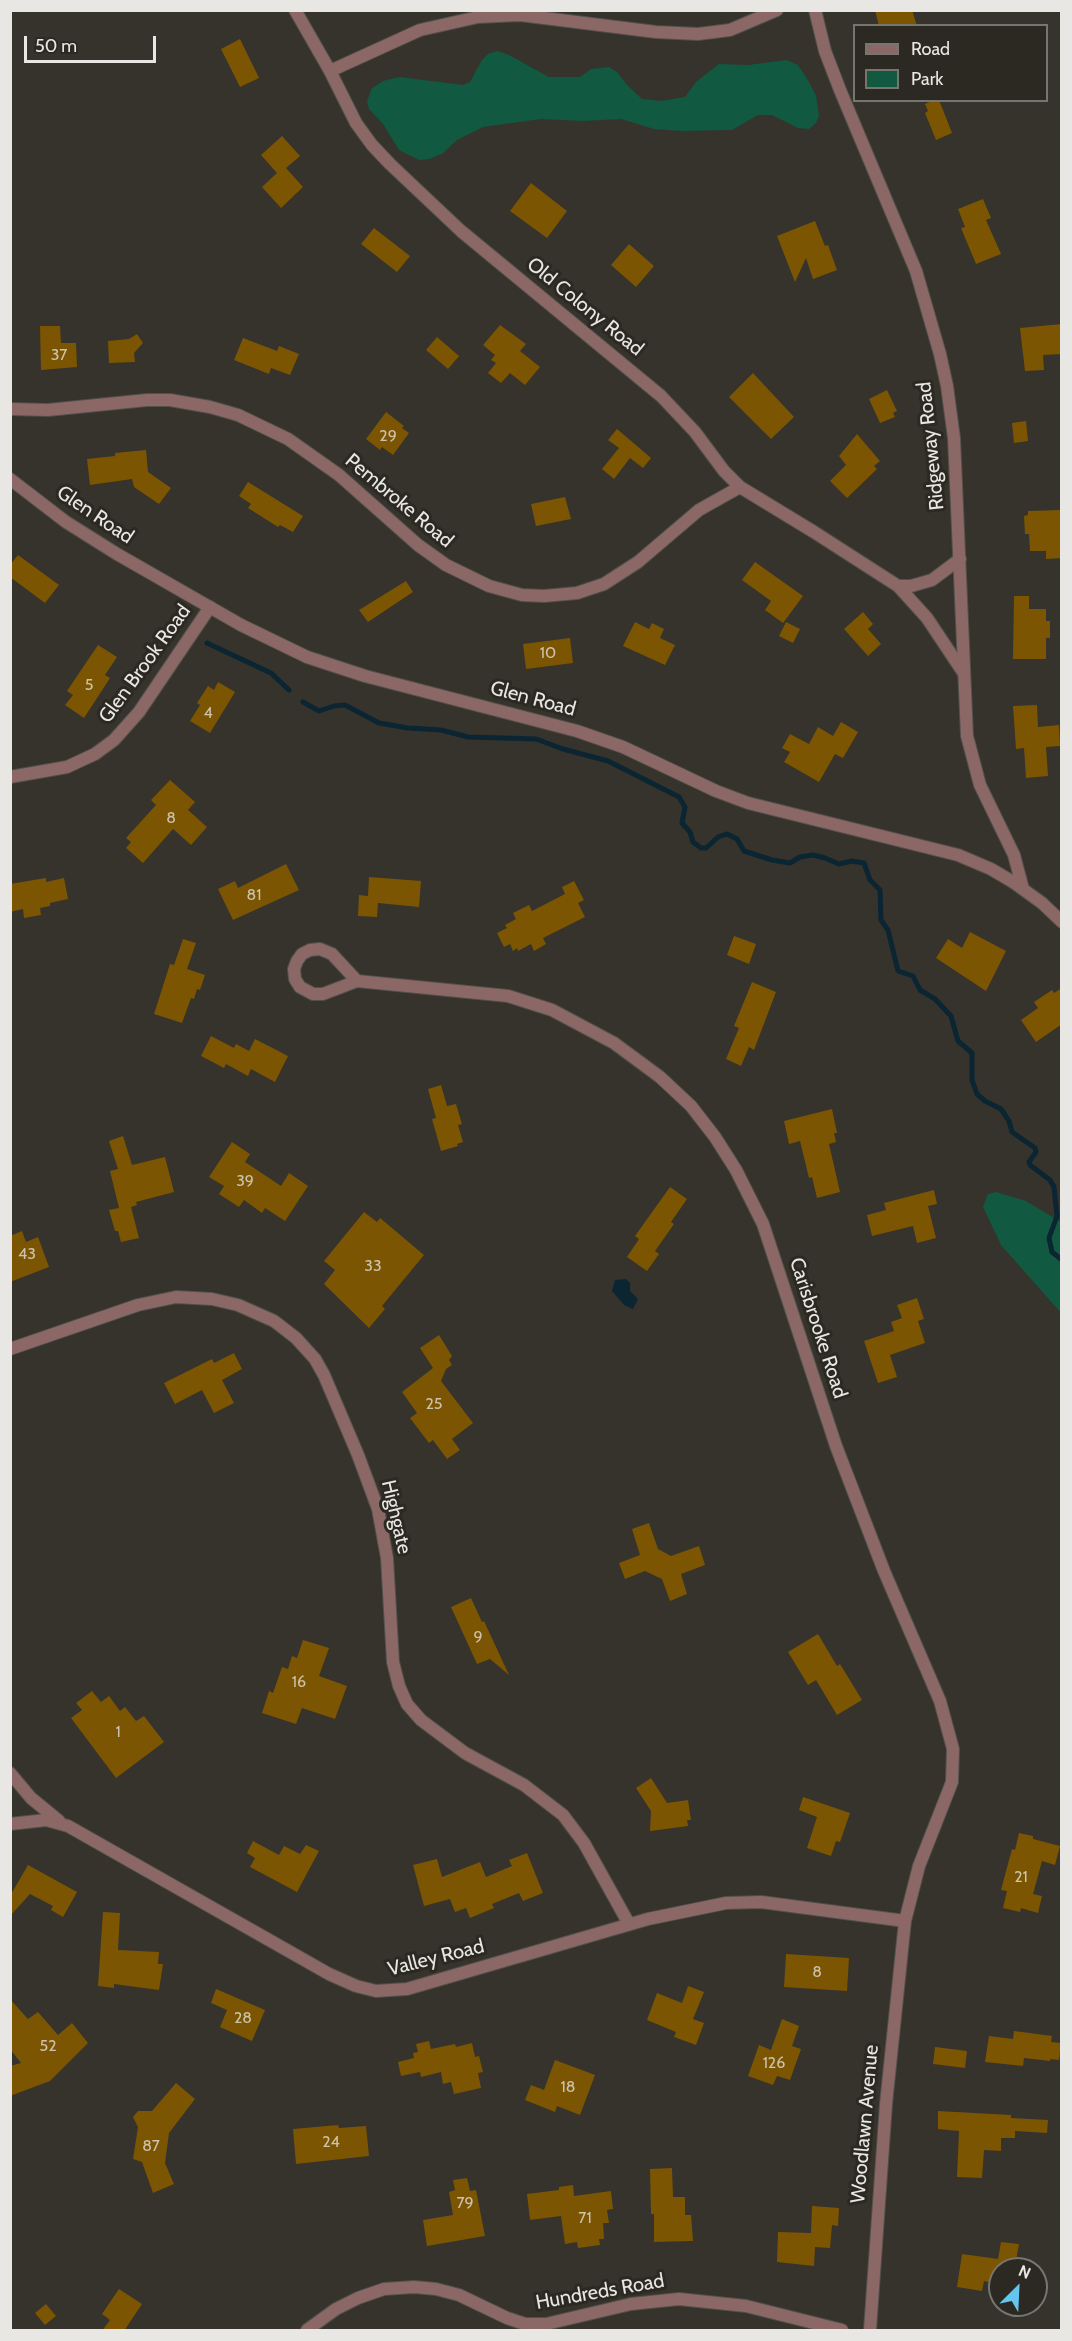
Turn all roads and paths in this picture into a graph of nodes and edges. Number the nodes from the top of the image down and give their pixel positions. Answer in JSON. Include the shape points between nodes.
{"nodes":[{"id":1,"x":295,"y":10,"type":"edge"},
{"id":2,"x":777,"y":10,"type":"edge"},
{"id":3,"x":815,"y":10,"type":"edge"},
{"id":4,"x":330,"y":71,"type":"junction"},
{"id":5,"x":10,"y":410,"type":"edge"},
{"id":6,"x":10,"y":478,"type":"edge"},
{"id":7,"x":740,"y":487,"type":"junction"},
{"id":8,"x":960,"y":559,"type":"junction"},
{"id":9,"x":898,"y":586,"type":"junction"},
{"id":10,"x":210,"y":607,"type":"junction"},
{"id":11,"x":963,"y":672,"type":"junction"},
{"id":12,"x":10,"y":777,"type":"edge"},
{"id":13,"x":1023,"y":889,"type":"junction"},
{"id":14,"x":1062,"y":922,"type":"edge"},
{"id":15,"x":357,"y":981,"type":"junction"},
{"id":16,"x":10,"y":1349,"type":"edge"},
{"id":17,"x":10,"y":1773,"type":"edge"},
{"id":18,"x":10,"y":1824,"type":"edge"},
{"id":19,"x":68,"y":1827,"type":"junction"},
{"id":20,"x":905,"y":1921,"type":"junction"},
{"id":21,"x":629,"y":1924,"type":"junction"},
{"id":22,"x":307,"y":2331,"type":"edge"},
{"id":23,"x":842,"y":2331,"type":"edge"},
{"id":24,"x":870,"y":2331,"type":"edge"}],
"edges":[{"from":1,"to":4,"type":"street","name":"Old Colony Road"},
{"from":2,"to":4,"type":"street","via":[[730,30],[699,34],[520,15],[478,17],[420,30]]},
{"from":3,"to":8,"type":"street","name":"Ridgeway Road","via":[[825,51],[928,306],[950,404]]},
{"from":4,"to":7,"type":"street","name":"Old Colony Road","via":[[361,131],[390,164],[461,231],[661,396]]},
{"from":5,"to":7,"type":"street","name":"Pembroke Road","via":[[170,400],[238,415],[288,439],[339,475],[446,565],[489,586],[522,595],[577,593],[604,584],[638,562],[699,510]]},
{"from":6,"to":10,"type":"street","name":"Glen Road","via":[[79,531]]},
{"from":7,"to":9,"type":"street","name":"Old Colony Road"},
{"from":8,"to":9,"type":"street","via":[[932,580]]},
{"from":8,"to":11,"type":"street","name":"Ridgeway Road"},
{"from":9,"to":11,"type":"street","name":"Old Colony Road","via":[[930,622]]},
{"from":10,"to":12,"type":"street","name":"Glen Brook Road","via":[[138,712],[114,740],[67,767]]},
{"from":10,"to":13,"type":"street","name":"Glen Road","via":[[330,666],[578,731],[727,795],[958,855]]},
{"from":11,"to":13,"type":"street","name":"Ridgeway Road","via":[[971,759],[983,794],[1014,855]]},
{"from":13,"to":14,"type":"street","name":"Glen Road"},
{"from":15,"to":15,"type":"street","name":"Carisbrooke Road","via":[[313,994],[300,987],[294,969],[303,954],[320,949],[332,954]]},
{"from":15,"to":20,"type":"street","name":"Carisbrooke Road","via":[[508,996],[568,1018],[634,1056],[676,1090],[707,1126],[736,1170],[770,1242],[853,1493],[936,1691],[950,1734],[952,1782],[919,1866]]},
{"from":16,"to":21,"type":"street","name":"Highgate","via":[[138,1305],[176,1297],[212,1299],[248,1308],[296,1338],[324,1375],[378,1509],[387,1558],[392,1653],[407,1704],[421,1720],[465,1753],[524,1785],[563,1815],[584,1843]]},
{"from":17,"to":19,"type":"street","via":[[31,1798]]},
{"from":18,"to":19,"type":"street","name":"Valley Road","via":[[45,1820]]},
{"from":19,"to":21,"type":"street","name":"Valley Road","via":[[330,1974],[368,1990],[407,1989]]},
{"from":20,"to":21,"type":"street","name":"Valley Road","via":[[738,1902]]},
{"from":20,"to":24,"type":"street","name":"Woodlawn Avenue","via":[[886,2104]]},
{"from":22,"to":23,"type":"street","name":"Hundreds Road","via":[[358,2298],[407,2287],[459,2295],[525,2324],[555,2322],[640,2302],[689,2299],[759,2309]]}]}
